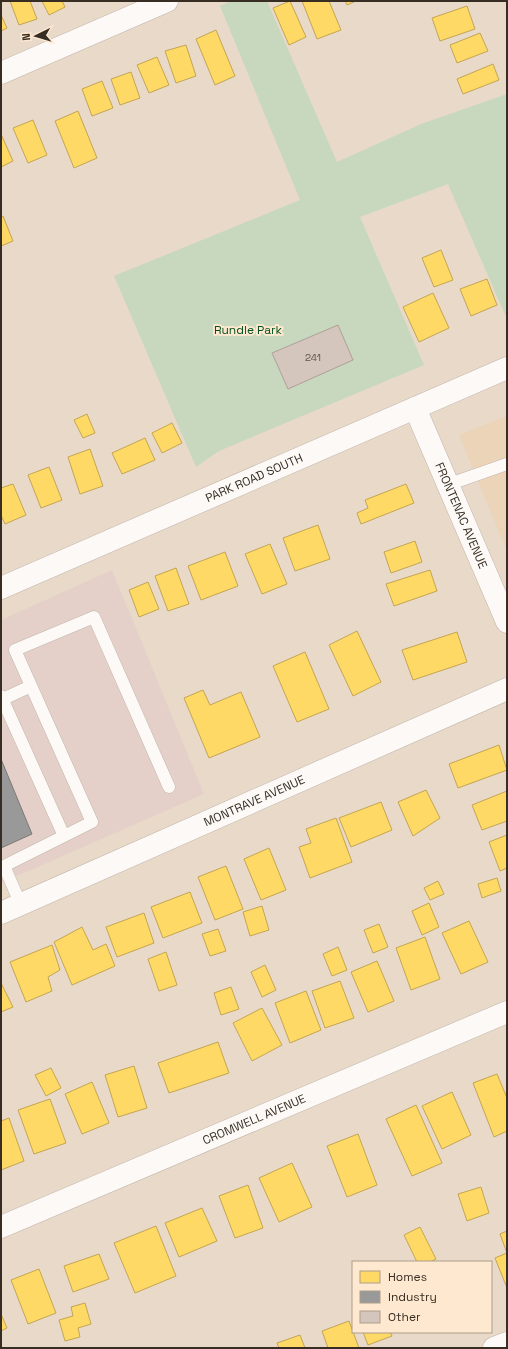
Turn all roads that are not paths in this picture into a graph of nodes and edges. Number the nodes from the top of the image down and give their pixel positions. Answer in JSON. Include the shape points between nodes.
{"nodes":[{"id":1,"x":167,"y":1,"type":"edge"},
{"id":2,"x":1,"y":73,"type":"edge"},
{"id":3,"x":507,"y":368,"type":"edge"},
{"id":4,"x":415,"y":408,"type":"junction"},
{"id":5,"x":507,"y":464,"type":"edge"},
{"id":6,"x":447,"y":485,"type":"junction"},
{"id":7,"x":1,"y":588,"type":"edge"},
{"id":8,"x":507,"y":622,"type":"edge"},
{"id":9,"x":31,"y":686,"type":"junction"},
{"id":10,"x":507,"y":689,"type":"edge"},
{"id":11,"x":2,"y":698,"type":"edge"},
{"id":12,"x":169,"y":786,"type":"dead end"},
{"id":13,"x":64,"y":836,"type":"junction"},
{"id":14,"x":2,"y":866,"type":"edge"},
{"id":15,"x":21,"y":904,"type":"junction"},
{"id":16,"x":1,"y":913,"type":"edge"},
{"id":17,"x":507,"y":1012,"type":"edge"},
{"id":18,"x":1,"y":1227,"type":"edge"},
{"id":19,"x":507,"y":1343,"type":"edge"},
{"id":20,"x":494,"y":1348,"type":"edge"}],
"edges":[{"from":1,"to":2,"type":"street"},
{"from":3,"to":4,"type":"street","name":"PARK ROAD SOUTH"},
{"from":4,"to":6,"type":"street","name":"FRONTENAC AVENUE"},
{"from":4,"to":7,"type":"street","name":"PARK ROAD SOUTH"},
{"from":5,"to":6,"type":"lane"},
{"from":6,"to":8,"type":"street","name":"FRONTENAC AVENUE"},
{"from":9,"to":11,"type":"lane"},
{"from":9,"to":12,"type":"lane","via":[[15,650],[94,617]]},
{"from":9,"to":13,"type":"lane","via":[[92,822]]},
{"from":10,"to":15,"type":"street","name":"MONTRAVE AVENUE"},
{"from":11,"to":13,"type":"lane"},
{"from":13,"to":14,"type":"lane"},
{"from":14,"to":15,"type":"lane"},
{"from":15,"to":16,"type":"street","name":"MONTRAVE AVENUE"},
{"from":17,"to":18,"type":"street","name":"CROMWELL AVENUE"},
{"from":19,"to":20,"type":"street"}]}
